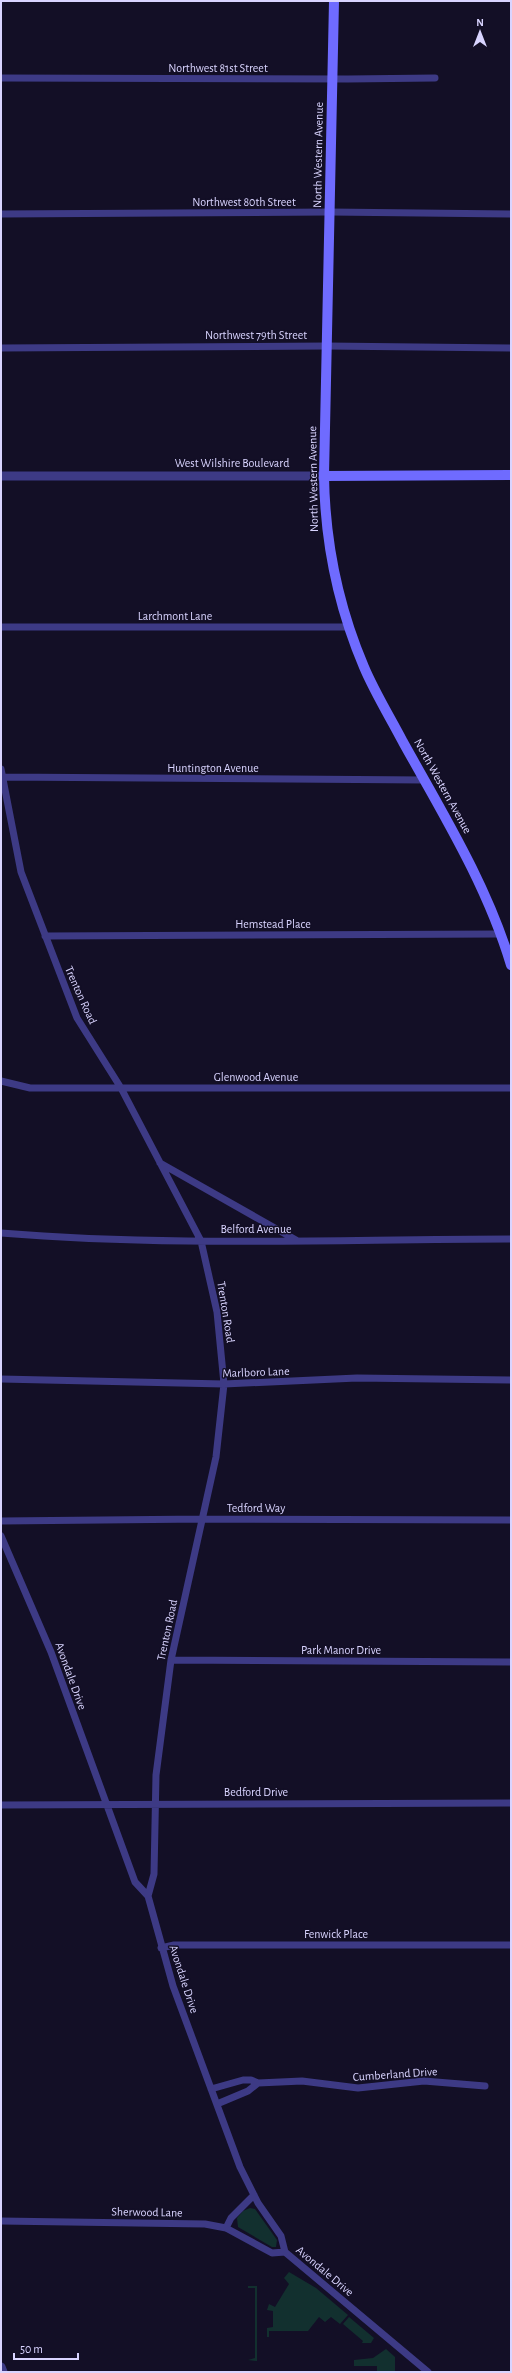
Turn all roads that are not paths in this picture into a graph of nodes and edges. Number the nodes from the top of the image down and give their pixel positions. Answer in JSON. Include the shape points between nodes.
{"nodes":[{"id":1,"x":334,"y":1,"type":"edge"},
{"id":2,"x":1,"y":78,"type":"edge"},
{"id":3,"x":434,"y":78,"type":"dead end"},
{"id":4,"x":332,"y":79,"type":"junction"},
{"id":5,"x":330,"y":212,"type":"junction"},
{"id":6,"x":1,"y":214,"type":"edge"},
{"id":7,"x":511,"y":214,"type":"edge"},
{"id":8,"x":327,"y":346,"type":"junction"},
{"id":9,"x":1,"y":348,"type":"edge"},
{"id":10,"x":511,"y":348,"type":"edge"},
{"id":11,"x":511,"y":475,"type":"edge"},
{"id":12,"x":1,"y":476,"type":"edge"},
{"id":13,"x":324,"y":476,"type":"junction"},
{"id":14,"x":1,"y":627,"type":"edge"},
{"id":15,"x":348,"y":627,"type":"junction"},
{"id":16,"x":1,"y":769,"type":"edge"},
{"id":17,"x":1,"y":777,"type":"edge"},
{"id":18,"x":424,"y":780,"type":"junction"},
{"id":19,"x":45,"y":936,"type":"junction"},
{"id":20,"x":505,"y":938,"type":"edge"},
{"id":21,"x":511,"y":965,"type":"edge"},
{"id":22,"x":1,"y":1082,"type":"edge"},
{"id":23,"x":121,"y":1088,"type":"junction"},
{"id":24,"x":511,"y":1088,"type":"edge"},
{"id":25,"x":160,"y":1163,"type":"junction"},
{"id":26,"x":1,"y":1233,"type":"edge"},
{"id":27,"x":511,"y":1239,"type":"edge"},
{"id":28,"x":296,"y":1240,"type":"junction"},
{"id":29,"x":201,"y":1241,"type":"junction"},
{"id":30,"x":1,"y":1379,"type":"edge"},
{"id":31,"x":511,"y":1380,"type":"edge"},
{"id":32,"x":224,"y":1384,"type":"junction"},
{"id":33,"x":203,"y":1519,"type":"junction"},
{"id":34,"x":511,"y":1520,"type":"edge"},
{"id":35,"x":1,"y":1521,"type":"edge"},
{"id":36,"x":1,"y":1536,"type":"edge"},
{"id":37,"x":171,"y":1660,"type":"junction"},
{"id":38,"x":511,"y":1662,"type":"edge"},
{"id":39,"x":154,"y":1803,"type":"junction"},
{"id":40,"x":511,"y":1803,"type":"edge"},
{"id":41,"x":106,"y":1804,"type":"junction"},
{"id":42,"x":1,"y":1806,"type":"edge"},
{"id":43,"x":148,"y":1896,"type":"junction"},
{"id":44,"x":511,"y":1945,"type":"edge"},
{"id":45,"x":162,"y":1948,"type":"junction"},
{"id":46,"x":258,"y":2083,"type":"junction"},
{"id":47,"x":485,"y":2086,"type":"dead end"},
{"id":48,"x":211,"y":2089,"type":"junction"},
{"id":49,"x":216,"y":2104,"type":"junction"},
{"id":50,"x":254,"y":2195,"type":"junction"},
{"id":51,"x":1,"y":2221,"type":"edge"},
{"id":52,"x":226,"y":2228,"type":"junction"},
{"id":53,"x":285,"y":2252,"type":"junction"},
{"id":54,"x":1,"y":2367,"type":"edge"},
{"id":55,"x":3,"y":2372,"type":"edge"},
{"id":56,"x":428,"y":2372,"type":"edge"}],
"edges":[{"from":1,"to":4,"type":"main road","name":"North Western Avenue"},
{"from":2,"to":4,"type":"street","name":"Northwest 81st Street"},
{"from":3,"to":4,"type":"street","name":"Northwest 81st Street"},
{"from":4,"to":5,"type":"main road","name":"North Western Avenue"},
{"from":5,"to":6,"type":"street","name":"Northwest 80th Street"},
{"from":5,"to":7,"type":"street","name":"Northwest 80th Street"},
{"from":5,"to":8,"type":"main road","name":"North Western Avenue"},
{"from":8,"to":9,"type":"street","name":"Northwest 79th Street"},
{"from":8,"to":10,"type":"street","name":"Northwest 79th Street"},
{"from":8,"to":13,"type":"main road","name":"North Western Avenue"},
{"from":11,"to":13,"type":"main road","name":"West Wilshire Boulevard"},
{"from":12,"to":13,"type":"street","name":"West Wilshire Boulevard"},
{"from":13,"to":15,"type":"main road","name":"North Western Avenue","via":[[328,543]]},
{"from":14,"to":15,"type":"street","name":"Larchmont Lane"},
{"from":15,"to":18,"type":"main road","name":"North Western Avenue","via":[[374,688]]},
{"from":16,"to":17,"type":"street","name":"Trenton Road"},
{"from":17,"to":18,"type":"street","name":"Huntington Avenue"},
{"from":17,"to":19,"type":"street","name":"Trenton Road","via":[[21,872]]},
{"from":18,"to":20,"type":"main road","name":"North Western Avenue","via":[[481,884]]},
{"from":19,"to":20,"type":"street","name":"Hemstead Place"},
{"from":19,"to":23,"type":"street","name":"Trenton Road","via":[[77,1018]]},
{"from":20,"to":21,"type":"main road","name":"North Western Avenue"},
{"from":22,"to":23,"type":"street","name":"Glenwood Avenue","via":[[30,1088]]},
{"from":23,"to":24,"type":"street","name":"Glenwood Avenue"},
{"from":23,"to":25,"type":"street","name":"Trenton Road"},
{"from":25,"to":28,"type":"street"},
{"from":25,"to":29,"type":"street","name":"Trenton Road"},
{"from":26,"to":29,"type":"street","name":"Belford Avenue","via":[[67,1239]]},
{"from":27,"to":28,"type":"street","name":"Belford Avenue"},
{"from":28,"to":29,"type":"street","name":"Belford Avenue"},
{"from":29,"to":32,"type":"street","name":"Trenton Road","via":[[217,1312]]},
{"from":30,"to":32,"type":"street","name":"Marlboro Lane"},
{"from":31,"to":32,"type":"street","name":"Marlboro Lane","via":[[357,1378]]},
{"from":32,"to":33,"type":"street","name":"Trenton Road","via":[[216,1457]]},
{"from":33,"to":34,"type":"street","name":"Tedford Way"},
{"from":33,"to":35,"type":"street","name":"Tedford Way"},
{"from":33,"to":37,"type":"street","name":"Trenton Road"},
{"from":36,"to":41,"type":"street","name":"Avondale Drive","via":[[51,1652]]},
{"from":37,"to":38,"type":"street","name":"Park Manor Drive"},
{"from":37,"to":39,"type":"street","name":"Trenton Road"},
{"from":39,"to":40,"type":"street","name":"Bedford Drive"},
{"from":39,"to":41,"type":"street","name":"Bedford Drive"},
{"from":39,"to":43,"type":"street","name":"Trenton Road","via":[[154,1874]]},
{"from":41,"to":42,"type":"street","name":"Bedford Drive"},
{"from":41,"to":43,"type":"street","name":"Avondale Drive","via":[[135,1882]]},
{"from":43,"to":45,"type":"street","name":"Avondale Drive"},
{"from":44,"to":45,"type":"street","name":"Fenwick Place","via":[[174,1945]]},
{"from":45,"to":48,"type":"street","name":"Avondale Drive","via":[[173,1986]]},
{"from":46,"to":47,"type":"street","name":"Cumberland Drive","via":[[288,2081],[358,2088],[434,2081]]},
{"from":46,"to":48,"type":"street","name":"Cumberland Drive","via":[[243,2080]]},
{"from":46,"to":49,"type":"street","name":"Cumberland Drive","via":[[248,2091]]},
{"from":48,"to":49,"type":"street","name":"Avondale Drive"},
{"from":49,"to":50,"type":"street","name":"Avondale Drive","via":[[242,2172]]},
{"from":50,"to":52,"type":"street","via":[[230,2218]]},
{"from":50,"to":53,"type":"street","name":"Avondale Drive","via":[[281,2236]]},
{"from":51,"to":52,"type":"street","name":"Sherwood Lane","via":[[197,2224]]},
{"from":52,"to":53,"type":"street","name":"Sherwood Lane","via":[[272,2253]]},
{"from":53,"to":56,"type":"street","name":"Avondale Drive"},
{"from":54,"to":55,"type":"street"}]}
